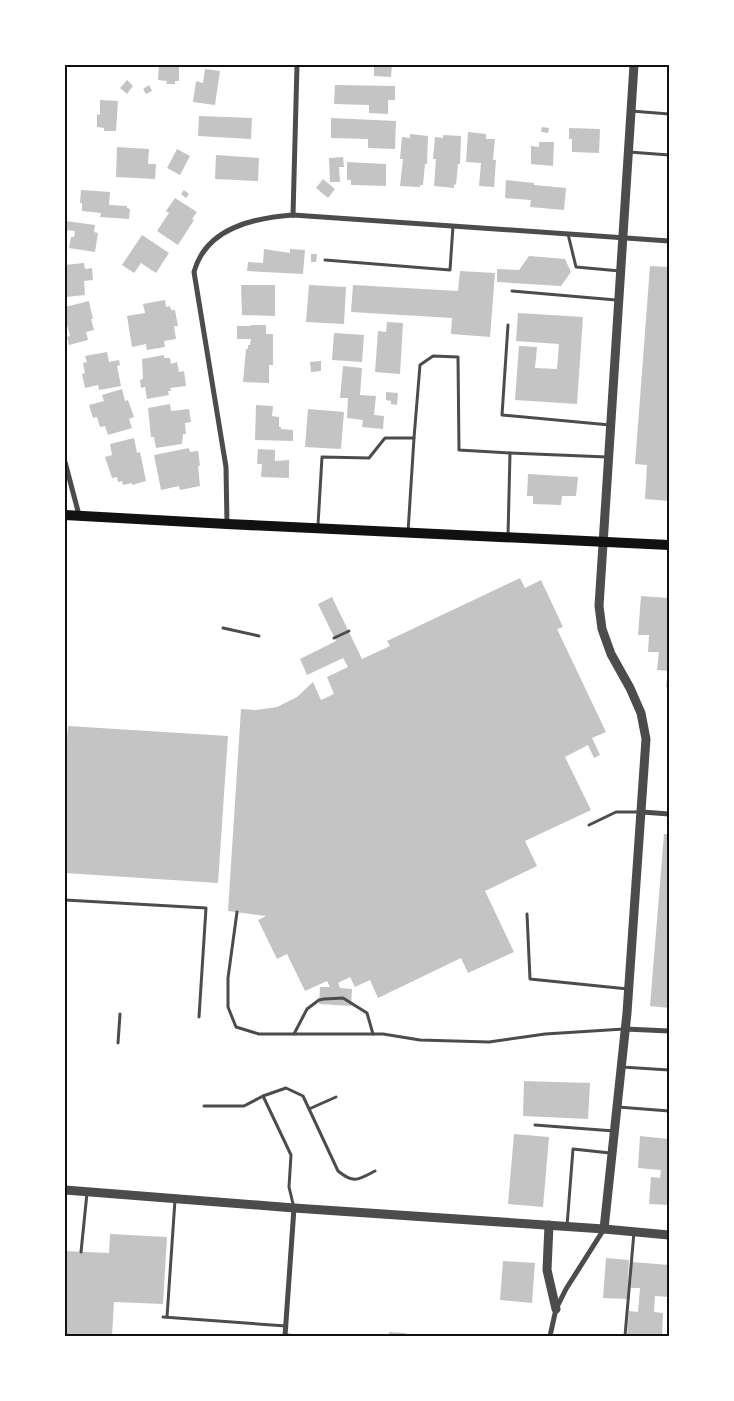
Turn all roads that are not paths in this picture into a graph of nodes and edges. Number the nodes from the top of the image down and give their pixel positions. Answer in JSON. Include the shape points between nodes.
{"nodes":[{"id":1,"x":297,"y":65,"type":"edge"},
{"id":2,"x":634,"y":65,"type":"edge"},
{"id":3,"x":631,"y":111,"type":"junction"},
{"id":4,"x":669,"y":114,"type":"edge"},
{"id":5,"x":628,"y":152,"type":"junction"},
{"id":6,"x":669,"y":155,"type":"edge"},
{"id":7,"x":293,"y":215,"type":"junction"},
{"id":8,"x":453,"y":226,"type":"junction"},
{"id":9,"x":568,"y":234,"type":"junction"},
{"id":10,"x":622,"y":238,"type":"junction"},
{"id":11,"x":669,"y":241,"type":"edge"},
{"id":12,"x":325,"y":260,"type":"dead end"},
{"id":13,"x":620,"y":271,"type":"junction"},
{"id":14,"x":512,"y":291,"type":"dead end"},
{"id":15,"x":618,"y":301,"type":"junction"},
{"id":16,"x":508,"y":325,"type":"dead end"},
{"id":17,"x":610,"y":425,"type":"junction"},
{"id":18,"x":414,"y":438,"type":"junction"},
{"id":19,"x":510,"y":452,"type":"junction"},
{"id":20,"x":608,"y":457,"type":"junction"},
{"id":21,"x":65,"y":462,"type":"edge"},
{"id":22,"x":65,"y":515,"type":"edge"},
{"id":23,"x":79,"y":516,"type":"junction"},
{"id":24,"x":227,"y":524,"type":"junction"},
{"id":25,"x":318,"y":528,"type":"junction"},
{"id":26,"x":408,"y":532,"type":"junction"},
{"id":27,"x":508,"y":536,"type":"junction"},
{"id":28,"x":603,"y":541,"type":"junction"},
{"id":29,"x":669,"y":545,"type":"edge"},
{"id":30,"x":223,"y":628,"type":"dead end"},
{"id":31,"x":349,"y":631,"type":"dead end"},
{"id":32,"x":259,"y":636,"type":"dead end"},
{"id":33,"x":334,"y":638,"type":"dead end"},
{"id":34,"x":642,"y":812,"type":"junction"},
{"id":35,"x":669,"y":814,"type":"edge"},
{"id":36,"x":589,"y":825,"type":"dead end"},
{"id":37,"x":65,"y":900,"type":"edge"},
{"id":38,"x":237,"y":912,"type":"dead end"},
{"id":39,"x":527,"y":914,"type":"dead end"},
{"id":40,"x":629,"y":989,"type":"junction"},
{"id":41,"x":120,"y":1014,"type":"dead end"},
{"id":42,"x":199,"y":1017,"type":"dead end"},
{"id":43,"x":624,"y":1029,"type":"junction"},
{"id":44,"x":669,"y":1031,"type":"edge"},
{"id":45,"x":294,"y":1034,"type":"junction"},
{"id":46,"x":373,"y":1034,"type":"junction"},
{"id":47,"x":118,"y":1043,"type":"dead end"},
{"id":48,"x":622,"y":1067,"type":"junction"},
{"id":49,"x":669,"y":1070,"type":"edge"},
{"id":50,"x":263,"y":1096,"type":"junction"},
{"id":51,"x":336,"y":1096,"type":"dead end"},
{"id":52,"x":204,"y":1106,"type":"dead end"},
{"id":53,"x":617,"y":1106,"type":"junction"},
{"id":54,"x":309,"y":1109,"type":"junction"},
{"id":55,"x":669,"y":1111,"type":"edge"},
{"id":56,"x":535,"y":1125,"type":"dead end"},
{"id":57,"x":615,"y":1131,"type":"junction"},
{"id":58,"x":612,"y":1154,"type":"junction"},
{"id":59,"x":375,"y":1171,"type":"dead end"},
{"id":60,"x":65,"y":1190,"type":"edge"},
{"id":61,"x":87,"y":1192,"type":"junction"},
{"id":62,"x":176,"y":1199,"type":"junction"},
{"id":63,"x":294,"y":1208,"type":"junction"},
{"id":64,"x":549,"y":1225,"type":"junction"},
{"id":65,"x":567,"y":1226,"type":"junction"},
{"id":66,"x":604,"y":1229,"type":"junction"},
{"id":67,"x":634,"y":1232,"type":"junction"},
{"id":68,"x":669,"y":1235,"type":"edge"},
{"id":69,"x":81,"y":1252,"type":"dead end"},
{"id":70,"x":556,"y":1309,"type":"junction"},
{"id":71,"x":286,"y":1326,"type":"junction"},
{"id":72,"x":285,"y":1335,"type":"edge"},
{"id":73,"x":299,"y":1336,"type":"edge"},
{"id":74,"x":550,"y":1336,"type":"edge"},
{"id":75,"x":625,"y":1336,"type":"edge"}],
"edges":[{"from":1,"to":7,"type":"street"},
{"from":2,"to":3,"type":"street"},
{"from":3,"to":4,"type":"lane"},
{"from":3,"to":5,"type":"street"},
{"from":5,"to":6,"type":"lane"},
{"from":5,"to":10,"type":"street"},
{"from":7,"to":8,"type":"street"},
{"from":7,"to":24,"type":"street","via":[[254,220],[223,233],[203,252],[194,272],[226,467]]},
{"from":8,"to":9,"type":"street"},
{"from":8,"to":12,"type":"lane","via":[[450,270]]},
{"from":9,"to":10,"type":"street"},
{"from":9,"to":13,"type":"lane","via":[[576,268]]},
{"from":10,"to":11,"type":"street"},
{"from":10,"to":13,"type":"street"},
{"from":13,"to":15,"type":"street"},
{"from":14,"to":15,"type":"lane"},
{"from":15,"to":17,"type":"street"},
{"from":16,"to":17,"type":"lane","via":[[502,415]]},
{"from":17,"to":20,"type":"street"},
{"from":18,"to":19,"type":"lane","via":[[420,365],[433,356],[458,357],[459,450]]},
{"from":18,"to":25,"type":"lane","via":[[385,438],[369,458],[322,457]]},
{"from":18,"to":26,"type":"lane"},
{"from":19,"to":20,"type":"lane"},
{"from":19,"to":27,"type":"lane"},
{"from":20,"to":28,"type":"street"},
{"from":21,"to":23,"type":"street"},
{"from":22,"to":23,"type":"main road"},
{"from":23,"to":24,"type":"main road"},
{"from":24,"to":25,"type":"main road"},
{"from":25,"to":26,"type":"main road"},
{"from":26,"to":27,"type":"main road"},
{"from":27,"to":28,"type":"main road"},
{"from":28,"to":29,"type":"main road"},
{"from":28,"to":34,"type":"street","via":[[598,606],[602,629],[641,713],[646,739]]},
{"from":30,"to":32,"type":"lane"},
{"from":31,"to":33,"type":"lane"},
{"from":34,"to":35,"type":"street"},
{"from":34,"to":36,"type":"lane","via":[[616,812]]},
{"from":34,"to":40,"type":"street"},
{"from":37,"to":42,"type":"lane","via":[[206,908]]},
{"from":38,"to":45,"type":"lane","via":[[228,988],[228,1007],[236,1027],[259,1034]]},
{"from":39,"to":40,"type":"lane","via":[[530,979]]},
{"from":40,"to":43,"type":"street"},
{"from":41,"to":47,"type":"lane"},
{"from":43,"to":44,"type":"street"},
{"from":43,"to":46,"type":"lane","via":[[545,1034],[489,1042],[420,1040]]},
{"from":43,"to":48,"type":"street"},
{"from":45,"to":46,"type":"lane"},
{"from":45,"to":46,"type":"lane","via":[[307,1009],[319,1000],[343,998],[367,1012]]},
{"from":48,"to":49,"type":"lane"},
{"from":48,"to":53,"type":"street"},
{"from":50,"to":52,"type":"lane","via":[[244,1106]]},
{"from":50,"to":54,"type":"lane","via":[[286,1088],[303,1096]]},
{"from":50,"to":63,"type":"lane","via":[[291,1155],[289,1187]]},
{"from":51,"to":54,"type":"lane"},
{"from":53,"to":55,"type":"lane"},
{"from":53,"to":57,"type":"street"},
{"from":54,"to":59,"type":"lane","via":[[338,1171],[348,1178],[359,1179]]},
{"from":56,"to":57,"type":"lane"},
{"from":57,"to":58,"type":"street"},
{"from":58,"to":65,"type":"lane","via":[[573,1149]]},
{"from":58,"to":66,"type":"street"},
{"from":60,"to":61,"type":"street"},
{"from":61,"to":62,"type":"street"},
{"from":61,"to":69,"type":"lane"},
{"from":62,"to":63,"type":"street"},
{"from":62,"to":71,"type":"lane","via":[[165,1317]]},
{"from":63,"to":64,"type":"street"},
{"from":63,"to":71,"type":"street"},
{"from":64,"to":65,"type":"street"},
{"from":64,"to":70,"type":"street","via":[[547,1270]]},
{"from":65,"to":66,"type":"street"},
{"from":66,"to":67,"type":"street"},
{"from":66,"to":70,"type":"street"},
{"from":67,"to":68,"type":"street"},
{"from":67,"to":75,"type":"lane"},
{"from":70,"to":74,"type":"street"},
{"from":71,"to":72,"type":"street"},
{"from":72,"to":73,"type":"lane"}]}
